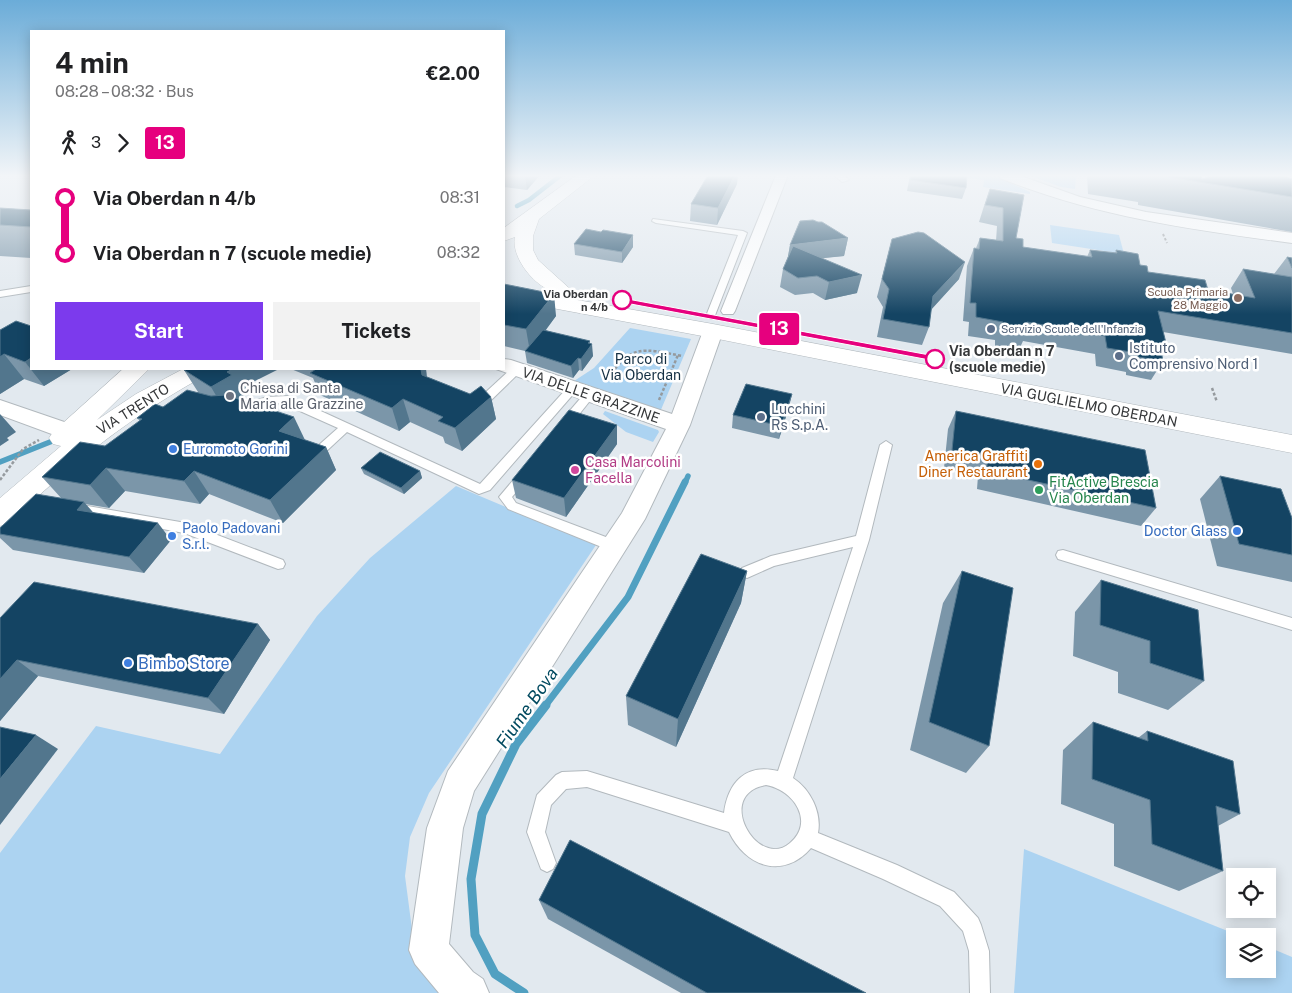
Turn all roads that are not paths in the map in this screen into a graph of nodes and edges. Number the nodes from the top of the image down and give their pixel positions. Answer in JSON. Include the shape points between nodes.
{"nodes":[{"id":1,"x":526,"y":221,"type":"edge"},
{"id":2,"x":529,"y":221,"type":"edge"},
{"id":3,"x":665,"y":221,"type":"edge"},
{"id":4,"x":761,"y":221,"type":"edge"},
{"id":5,"x":1184,"y":221,"type":"edge"},
{"id":6,"x":505,"y":235,"type":"edge"},
{"id":7,"x":1292,"y":238,"type":"edge"},
{"id":8,"x":505,"y":276,"type":"edge"},
{"id":9,"x":559,"y":288,"type":"junction"},
{"id":10,"x":30,"y":289,"type":"edge"},
{"id":11,"x":505,"y":293,"type":"edge"},
{"id":12,"x":0,"y":294,"type":"edge"},
{"id":13,"x":718,"y":319,"type":"junction"},
{"id":14,"x":510,"y":367,"type":"edge"},
{"id":15,"x":136,"y":370,"type":"edge"},
{"id":16,"x":194,"y":370,"type":"edge"},
{"id":17,"x":588,"y":390,"type":"junction"},
{"id":18,"x":0,"y":407,"type":"edge"},
{"id":19,"x":476,"y":408,"type":"edge"},
{"id":20,"x":231,"y":414,"type":"edge"},
{"id":21,"x":679,"y":425,"type":"junction"},
{"id":22,"x":346,"y":426,"type":"junction"},
{"id":23,"x":1292,"y":426,"type":"edge"},
{"id":24,"x":558,"y":433,"type":"edge"},
{"id":25,"x":68,"y":442,"type":"junction"},
{"id":26,"x":1292,"y":444,"type":"edge"},
{"id":27,"x":886,"y":445,"type":"dead end"},
{"id":28,"x":315,"y":454,"type":"edge"},
{"id":29,"x":534,"y":462,"type":"edge"},
{"id":30,"x":10,"y":498,"type":"edge"},
{"id":31,"x":67,"y":508,"type":"edge"},
{"id":32,"x":862,"y":540,"type":"junction"},
{"id":33,"x":614,"y":546,"type":"junction"},
{"id":34,"x":1063,"y":555,"type":"dead end"},
{"id":35,"x":278,"y":564,"type":"dead end"},
{"id":36,"x":747,"y":572,"type":"edge"},
{"id":37,"x":1292,"y":624,"type":"edge"},
{"id":38,"x":783,"y":781,"type":"junction"},
{"id":39,"x":733,"y":825,"type":"junction"},
{"id":40,"x":806,"y":837,"type":"junction"},
{"id":41,"x":547,"y":863,"type":"dead end"},
{"id":42,"x":469,"y":993,"type":"edge"},
{"id":43,"x":980,"y":993,"type":"edge"}],
"edges":[{"from":1,"to":6,"type":"main road"},
{"from":2,"to":9,"type":"main road","via":[[523,240],[524,250],[539,274]]},
{"from":3,"to":13,"type":"lane","via":[[743,233]]},
{"from":4,"to":13,"type":"street"},
{"from":5,"to":7,"type":"street"},
{"from":8,"to":9,"type":"main road","name":"VIA GUGLIELMO OBERDAN"},
{"from":9,"to":13,"type":"main road","name":"VIA GUGLIELMO OBERDAN"},
{"from":10,"to":12,"type":"lane"},
{"from":11,"to":13,"type":"main road","name":"VIA GUGLIELMO OBERDAN"},
{"from":13,"to":21,"type":"street","name":"VIA DELLE GRAZZINE","via":[[690,358]]},
{"from":13,"to":23,"type":"main road","name":"VIA GUGLIELMO OBERDAN"},
{"from":13,"to":26,"type":"main road","name":"VIA GUGLIELMO OBERDAN"},
{"from":14,"to":17,"type":"street","name":"VIA DELLE GRAZZINE"},
{"from":14,"to":19,"type":"lane"},
{"from":15,"to":25,"type":"main road"},
{"from":16,"to":25,"type":"main road","name":"VIA TRENTO","via":[[170,390]]},
{"from":17,"to":21,"type":"street","name":"VIA DELLE GRAZZINE"},
{"from":17,"to":22,"type":"lane","via":[[486,487],[479,489]]},
{"from":17,"to":24,"type":"lane"},
{"from":18,"to":25,"type":"street"},
{"from":20,"to":22,"type":"lane","via":[[263,401],[284,399]]},
{"from":21,"to":33,"type":"street","name":"VIA DELLE GRAZZINE","via":[[632,519]]},
{"from":22,"to":28,"type":"lane"},
{"from":25,"to":30,"type":"main road"},
{"from":27,"to":32,"type":"lane"},
{"from":29,"to":33,"type":"lane","via":[[505,498],[507,501],[512,506]]},
{"from":31,"to":35,"type":"lane","via":[[186,528]]},
{"from":32,"to":36,"type":"lane","via":[[771,561]]},
{"from":32,"to":38,"type":"lane"},
{"from":33,"to":42,"type":"street","name":"VIA DELLE GRAZZINE","via":[[460,783],[445,828],[429,950],[459,986]]},
{"from":34,"to":37,"type":"lane"},
{"from":38,"to":39,"type":"lane","via":[[766,777],[750,781],[738,791],[731,807]]},
{"from":38,"to":40,"type":"lane","via":[[798,791],[808,807],[810,825]]},
{"from":39,"to":40,"type":"lane","via":[[742,842],[757,854],[775,858],[793,854]]},
{"from":39,"to":41,"type":"lane","via":[[587,779],[562,781],[543,801],[536,832]]},
{"from":40,"to":43,"type":"lane","via":[[947,899],[971,925],[979,951]]}]}
